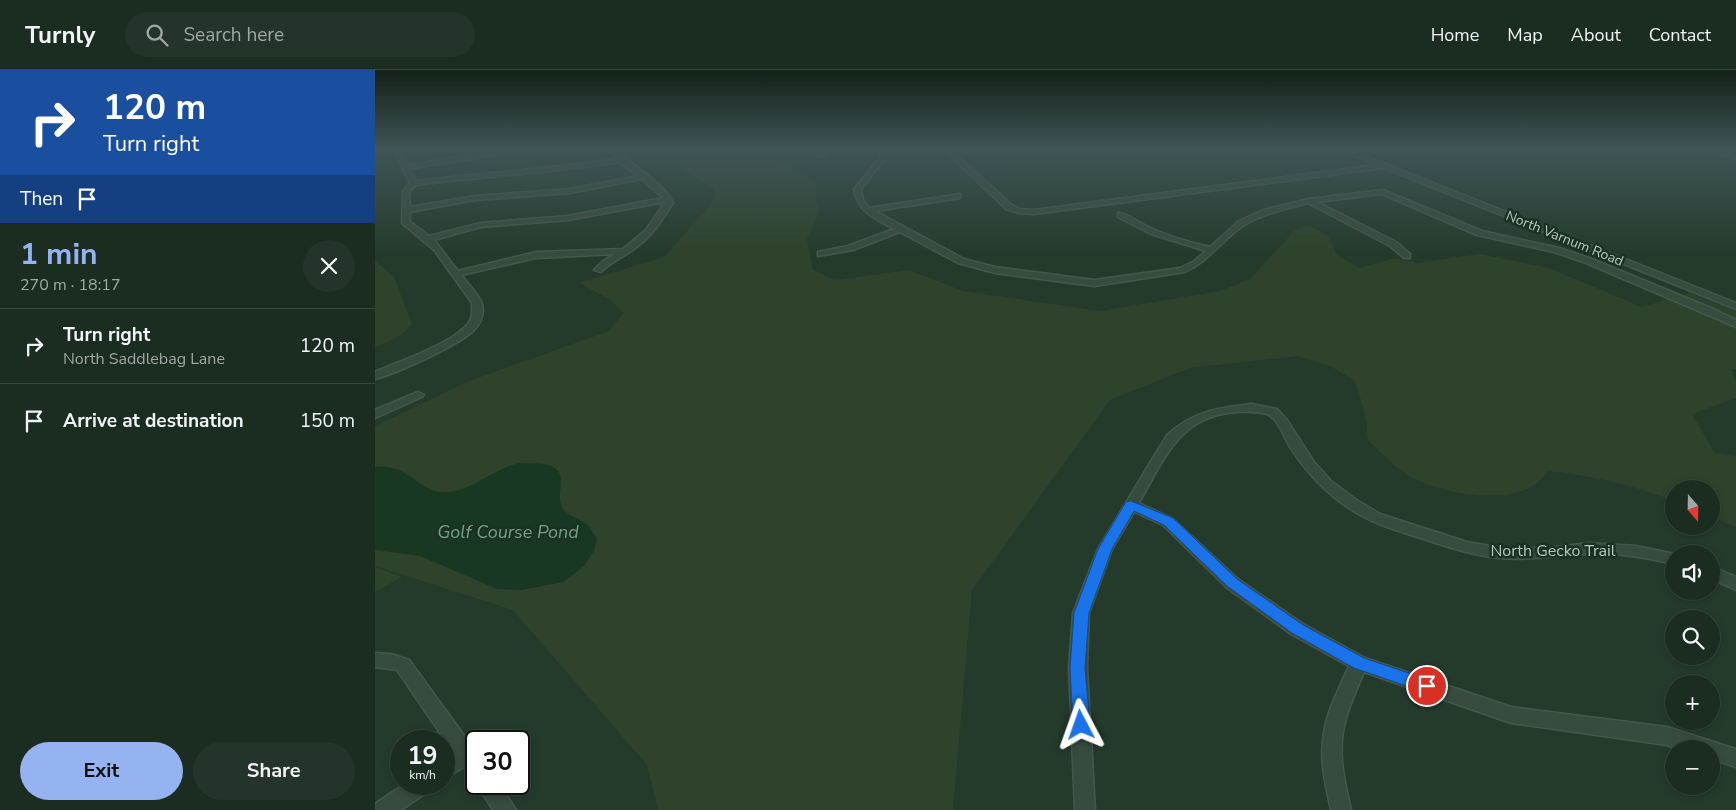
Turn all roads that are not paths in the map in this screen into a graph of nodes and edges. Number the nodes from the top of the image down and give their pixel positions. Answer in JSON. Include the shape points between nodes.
{"nodes":[{"id":1,"x":414,"y":183,"type":"joint"},
{"id":2,"x":417,"y":183,"type":"edge"},
{"id":3,"x":615,"y":183,"type":"edge"},
{"id":4,"x":649,"y":183,"type":"edge"},
{"id":5,"x":862,"y":183,"type":"edge"},
{"id":6,"x":982,"y":183,"type":"edge"},
{"id":7,"x":1258,"y":183,"type":"edge"},
{"id":8,"x":1426,"y":183,"type":"edge"},
{"id":9,"x":957,"y":196,"type":"dead end"},
{"id":10,"x":668,"y":199,"type":"junction"},
{"id":11,"x":1309,"y":201,"type":"junction"},
{"id":12,"x":407,"y":210,"type":"junction"},
{"id":13,"x":867,"y":210,"type":"junction"},
{"id":14,"x":1121,"y":215,"type":"dead end"},
{"id":15,"x":901,"y":229,"type":"junction"},
{"id":16,"x":428,"y":239,"type":"junction"},
{"id":17,"x":1211,"y":250,"type":"junction"},
{"id":18,"x":624,"y":252,"type":"junction"},
{"id":19,"x":821,"y":254,"type":"dead end"},
{"id":20,"x":1407,"y":256,"type":"dead end"},
{"id":21,"x":598,"y":270,"type":"dead end"},
{"id":22,"x":456,"y":274,"type":"junction"},
{"id":23,"x":1736,"y":306,"type":"edge"},
{"id":24,"x":1736,"y":324,"type":"edge"},
{"id":25,"x":375,"y":376,"type":"edge"},
{"id":26,"x":418,"y":395,"type":"dead end"},
{"id":27,"x":375,"y":414,"type":"edge"},
{"id":28,"x":1131,"y":505,"type":"junction"},
{"id":29,"x":1665,"y":557,"type":"edge"},
{"id":30,"x":1720,"y":576,"type":"edge"},
{"id":31,"x":1736,"y":584,"type":"edge"},
{"id":32,"x":375,"y":660,"type":"edge"},
{"id":33,"x":1359,"y":663,"type":"junction"},
{"id":34,"x":1679,"y":740,"type":"edge"},
{"id":35,"x":465,"y":753,"type":"edge"},
{"id":36,"x":1720,"y":753,"type":"edge"},
{"id":37,"x":1736,"y":758,"type":"edge"},
{"id":38,"x":406,"y":795,"type":"edge"},
{"id":39,"x":495,"y":795,"type":"edge"},
{"id":40,"x":383,"y":810,"type":"edge"},
{"id":41,"x":507,"y":810,"type":"edge"},
{"id":42,"x":1085,"y":810,"type":"edge"},
{"id":43,"x":1341,"y":810,"type":"edge"}],
"edges":[{"from":1,"to":2,"type":"street"},
{"from":1,"to":12,"type":"street","via":[[406,190]]},
{"from":3,"to":12,"type":"street","via":[[579,190],[475,198]]},
{"from":4,"to":10,"type":"street"},
{"from":5,"to":13,"type":"street","via":[[857,189],[859,200]]},
{"from":6,"to":7,"type":"street","via":[[1009,207],[1034,212]]},
{"from":8,"to":23,"type":"street","name":"North Varnum Road"},
{"from":9,"to":13,"type":"street"},
{"from":10,"to":16,"type":"street","via":[[568,218],[481,225]]},
{"from":10,"to":18,"type":"street","via":[[669,203],[645,235]]},
{"from":11,"to":17,"type":"street","via":[[1255,216]]},
{"from":11,"to":20,"type":"street","via":[[1393,244]]},
{"from":11,"to":24,"type":"street","via":[[1383,192],[1480,233],[1589,261]]},
{"from":12,"to":16,"type":"street","via":[[406,223]]},
{"from":13,"to":15,"type":"street"},
{"from":14,"to":17,"type":"street","via":[[1165,237]]},
{"from":15,"to":17,"type":"street","via":[[936,249],[987,268],[1073,281],[1094,282],[1182,270],[1196,264]]},
{"from":15,"to":19,"type":"street","via":[[849,248]]},
{"from":16,"to":22,"type":"street"},
{"from":18,"to":21,"type":"street","via":[[604,262]]},
{"from":18,"to":22,"type":"street","via":[[558,253],[518,258]]},
{"from":22,"to":25,"type":"street","via":[[477,303],[475,323],[446,344]]},
{"from":26,"to":27,"type":"street"},
{"from":28,"to":29,"type":"street","name":"North Gecko Trail","via":[[1171,438],[1185,425],[1206,415],[1251,408],[1273,412],[1326,484],[1375,517],[1467,547],[1501,553],[1547,553],[1589,548],[1636,551]]},
{"from":28,"to":33,"type":"street","via":[[1168,522],[1232,583],[1297,629]]},
{"from":28,"to":42,"type":"street","via":[[1105,549],[1081,613],[1077,668]]},
{"from":30,"to":31,"type":"street"},
{"from":32,"to":35,"type":"street","via":[[403,665]]},
{"from":33,"to":34,"type":"street","via":[[1511,715]]},
{"from":33,"to":43,"type":"street","via":[[1332,738],[1333,772]]},
{"from":36,"to":37,"type":"street"},
{"from":38,"to":40,"type":"street"},
{"from":39,"to":41,"type":"street"}]}
